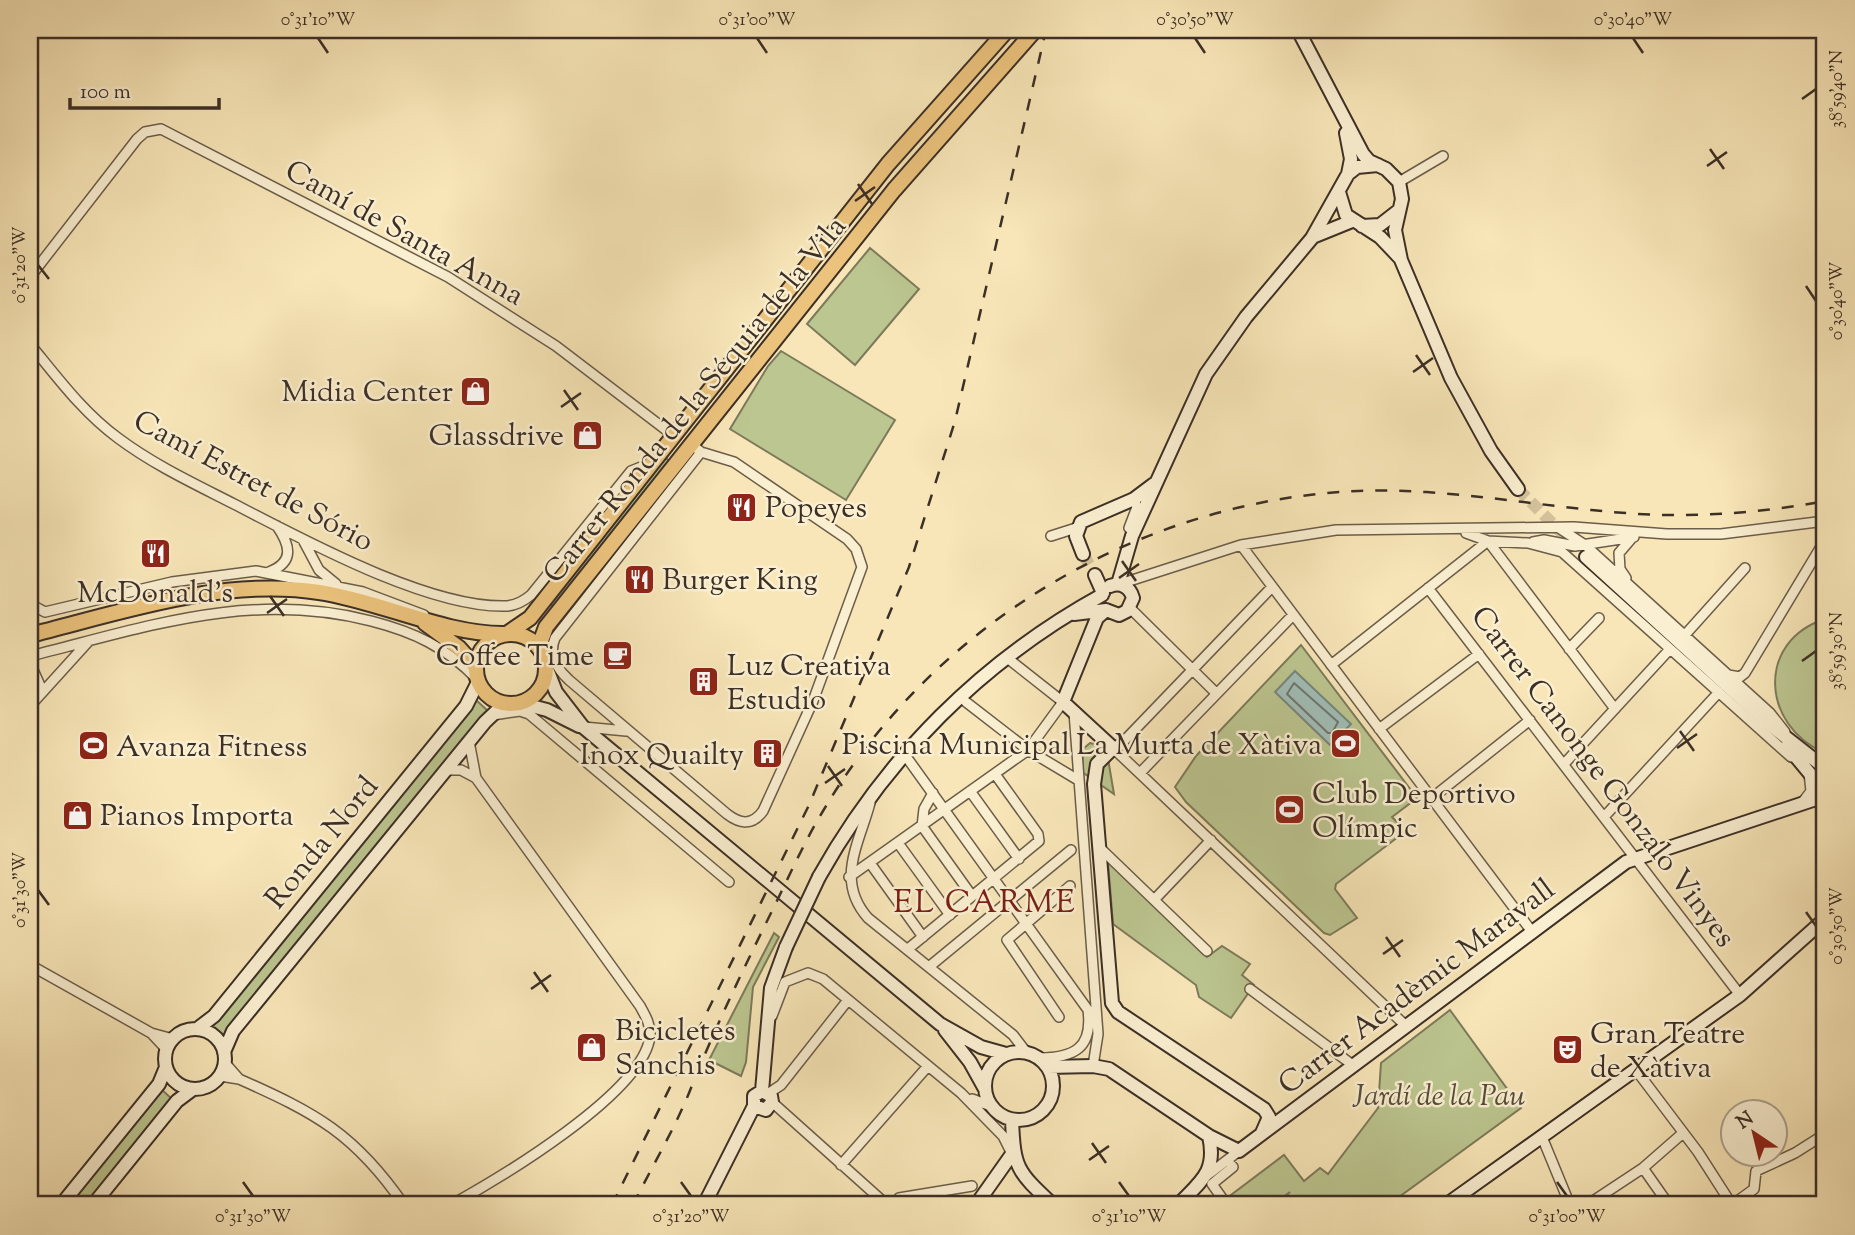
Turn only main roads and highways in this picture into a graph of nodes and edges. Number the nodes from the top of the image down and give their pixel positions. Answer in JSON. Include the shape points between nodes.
{"nodes":[{"id":1,"x":1007,"y":30,"type":"edge"},
{"id":2,"x":1035,"y":30,"type":"edge"},
{"id":3,"x":415,"y":616,"type":"junction"},
{"id":4,"x":507,"y":633,"type":"junction"},
{"id":5,"x":30,"y":635,"type":"edge"},
{"id":6,"x":546,"y":644,"type":"junction"},
{"id":7,"x":477,"y":676,"type":"junction"}],
"edges":[{"from":1,"to":4,"type":"main road","name":"Carrer Ronda de la Séquia de la Vila","via":[[896,154],[530,618]]},
{"from":2,"to":6,"type":"main road","name":"Carrer Ronda de la Séquia de la Vila","via":[[901,181],[696,448],[546,627]]},
{"from":3,"to":4,"type":"main road","via":[[477,634]]},
{"from":3,"to":5,"type":"main road","via":[[359,599],[269,589],[206,595]]},
{"from":3,"to":7,"type":"main road","via":[[452,641]]},
{"from":4,"to":6,"type":"main road"},
{"from":4,"to":7,"type":"main road","via":[[482,648]]},
{"from":6,"to":7,"type":"main road","via":[[547,669],[539,691],[520,703],[493,699]]}]}
